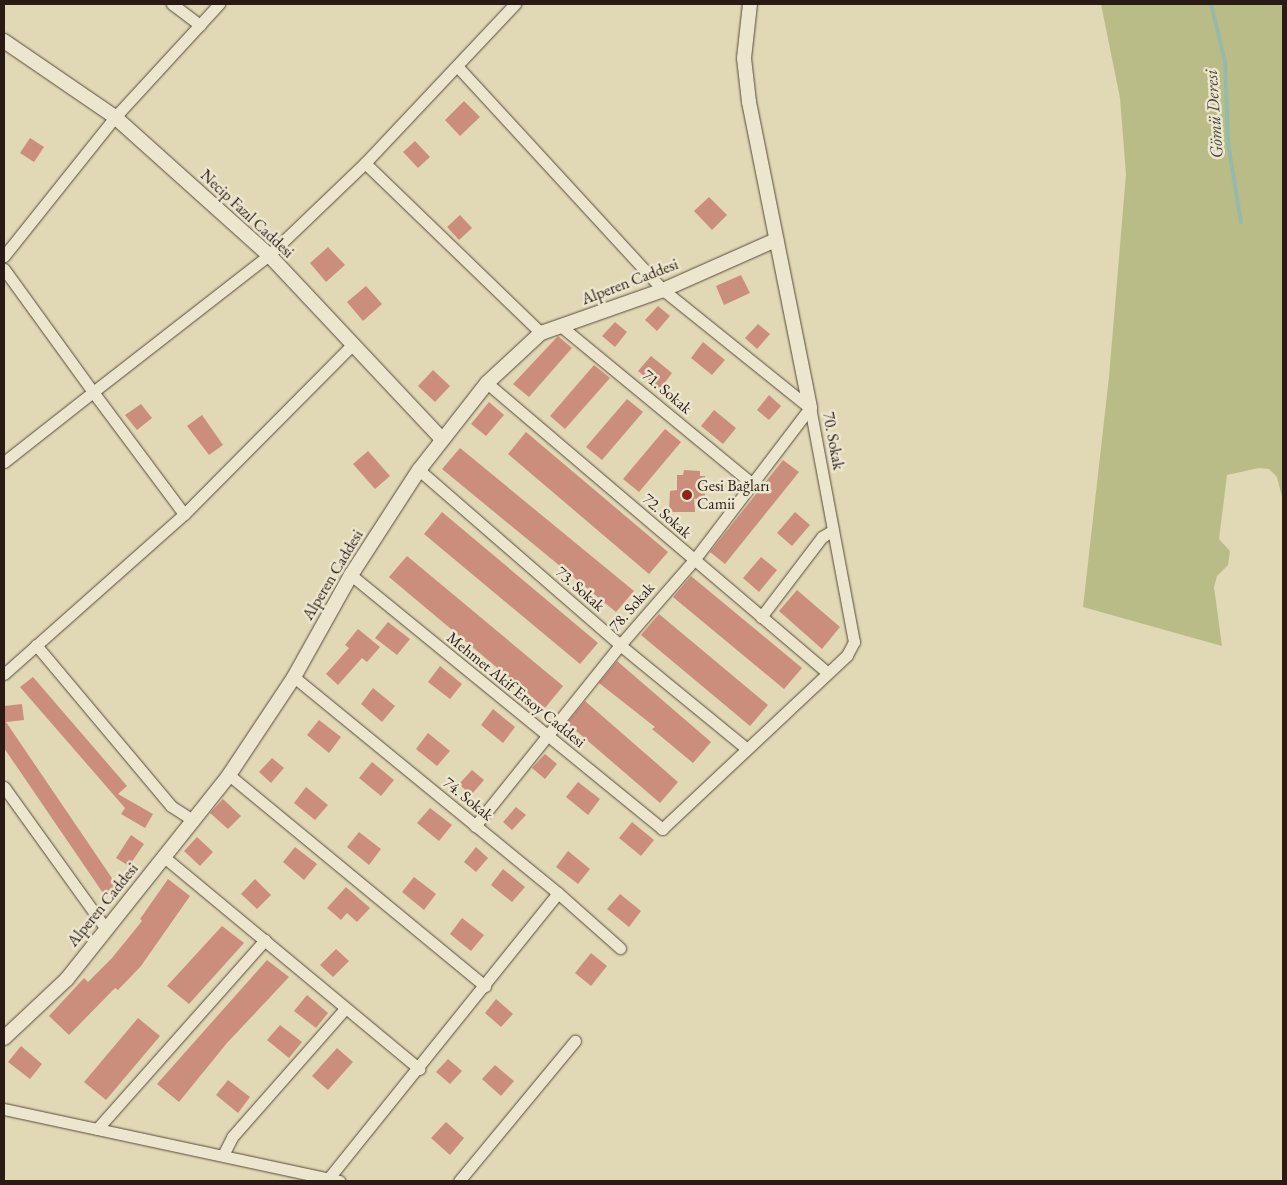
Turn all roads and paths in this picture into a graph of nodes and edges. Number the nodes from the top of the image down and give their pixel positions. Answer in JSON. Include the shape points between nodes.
{"nodes":[{"id":1,"x":172,"y":4,"type":"edge"},
{"id":2,"x":219,"y":4,"type":"edge"},
{"id":3,"x":515,"y":4,"type":"edge"},
{"id":4,"x":750,"y":4,"type":"edge"},
{"id":5,"x":200,"y":25,"type":"junction"},
{"id":6,"x":4,"y":41,"type":"edge"},
{"id":7,"x":457,"y":66,"type":"junction"},
{"id":8,"x":115,"y":117,"type":"junction"},
{"id":9,"x":365,"y":162,"type":"junction"},
{"id":10,"x":776,"y":240,"type":"junction"},
{"id":11,"x":269,"y":255,"type":"junction"},
{"id":12,"x":4,"y":256,"type":"edge"},
{"id":13,"x":4,"y":269,"type":"edge"},
{"id":14,"x":663,"y":290,"type":"junction"},
{"id":15,"x":562,"y":327,"type":"junction"},
{"id":16,"x":541,"y":333,"type":"junction"},
{"id":17,"x":353,"y":344,"type":"junction"},
{"id":18,"x":487,"y":383,"type":"junction"},
{"id":19,"x":94,"y":392,"type":"junction"},
{"id":20,"x":810,"y":408,"type":"junction"},
{"id":21,"x":442,"y":439,"type":"junction"},
{"id":22,"x":4,"y":462,"type":"edge"},
{"id":23,"x":419,"y":470,"type":"junction"},
{"id":24,"x":751,"y":483,"type":"junction"},
{"id":25,"x":184,"y":514,"type":"junction"},
{"id":26,"x":833,"y":530,"type":"junction"},
{"id":27,"x":694,"y":560,"type":"junction"},
{"id":28,"x":351,"y":575,"type":"junction"},
{"id":29,"x":761,"y":617,"type":"junction"},
{"id":30,"x":36,"y":645,"type":"junction"},
{"id":31,"x":620,"y":645,"type":"junction"},
{"id":32,"x":827,"y":672,"type":"junction"},
{"id":33,"x":4,"y":674,"type":"edge"},
{"id":34,"x":294,"y":678,"type":"junction"},
{"id":35,"x":547,"y":736,"type":"junction"},
{"id":36,"x":746,"y":748,"type":"junction"},
{"id":37,"x":229,"y":775,"type":"junction"},
{"id":38,"x":4,"y":787,"type":"edge"},
{"id":39,"x":194,"y":821,"type":"junction"},
{"id":40,"x":475,"y":826,"type":"junction"},
{"id":41,"x":164,"y":858,"type":"junction"},
{"id":42,"x":558,"y":893,"type":"junction"},
{"id":43,"x":106,"y":929,"type":"junction"},
{"id":44,"x":265,"y":940,"type":"junction"},
{"id":45,"x":620,"y":948,"type":"dead end"},
{"id":46,"x":485,"y":986,"type":"junction"},
{"id":47,"x":345,"y":1009,"type":"junction"},
{"id":48,"x":4,"y":1038,"type":"edge"},
{"id":49,"x":575,"y":1041,"type":"dead end"},
{"id":50,"x":419,"y":1069,"type":"junction"},
{"id":51,"x":4,"y":1109,"type":"edge"},
{"id":52,"x":97,"y":1129,"type":"junction"},
{"id":53,"x":223,"y":1155,"type":"junction"},
{"id":54,"x":333,"y":1180,"type":"edge"},
{"id":55,"x":459,"y":1181,"type":"edge"}],
"edges":[{"from":1,"to":5,"type":"street"},
{"from":2,"to":5,"type":"street"},
{"from":3,"to":7,"type":"street"},
{"from":4,"to":10,"type":"street","via":[[744,58],[748,102]]},
{"from":5,"to":8,"type":"street"},
{"from":6,"to":8,"type":"street","name":"Necip Fazıl Caddesi"},
{"from":7,"to":9,"type":"street"},
{"from":7,"to":14,"type":"street","name":"70. Sokak"},
{"from":8,"to":11,"type":"street","name":"Necip Fazıl Caddesi"},
{"from":8,"to":12,"type":"street"},
{"from":9,"to":11,"type":"street"},
{"from":9,"to":16,"type":"street"},
{"from":10,"to":14,"type":"street","name":"Alperen Caddesi"},
{"from":10,"to":20,"type":"street"},
{"from":11,"to":17,"type":"street","name":"Necip Fazıl Caddesi"},
{"from":11,"to":19,"type":"street"},
{"from":13,"to":19,"type":"street"},
{"from":14,"to":15,"type":"street","name":"Alperen Caddesi"},
{"from":14,"to":20,"type":"street","name":"70. Sokak"},
{"from":15,"to":16,"type":"street","name":"Alperen Caddesi"},
{"from":15,"to":24,"type":"street","name":"71. Sokak"},
{"from":16,"to":18,"type":"street","name":"Alperen Caddesi"},
{"from":17,"to":21,"type":"street","name":"Necip Fazıl Caddesi"},
{"from":17,"to":25,"type":"street"},
{"from":18,"to":21,"type":"street","name":"Alperen Caddesi"},
{"from":18,"to":27,"type":"street","name":"72. Sokak"},
{"from":19,"to":22,"type":"street"},
{"from":19,"to":25,"type":"street"},
{"from":20,"to":24,"type":"street","name":"78. Sokak"},
{"from":20,"to":26,"type":"street","name":"70. Sokak"},
{"from":21,"to":23,"type":"street","name":"Alperen Caddesi"},
{"from":23,"to":28,"type":"street","name":"Alperen Caddesi"},
{"from":23,"to":31,"type":"street","name":"73. Sokak"},
{"from":24,"to":27,"type":"street","name":"78. Sokak"},
{"from":25,"to":30,"type":"street"},
{"from":26,"to":29,"type":"street","via":[[822,537]]},
{"from":26,"to":32,"type":"street","name":"70. Sokak","via":[[854,636],[850,651]]},
{"from":27,"to":29,"type":"street","name":"72. Sokak"},
{"from":27,"to":31,"type":"street","name":"78. Sokak"},
{"from":28,"to":34,"type":"street","name":"Alperen Caddesi"},
{"from":28,"to":35,"type":"street","name":"Mehmet Akif Ersoy Caddesi"},
{"from":29,"to":32,"type":"street","name":"72. Sokak"},
{"from":30,"to":33,"type":"street"},
{"from":30,"to":39,"type":"street","via":[[171,806]]},
{"from":31,"to":35,"type":"street","name":"78. Sokak"},
{"from":31,"to":36,"type":"street","name":"73. Sokak"},
{"from":32,"to":36,"type":"street"},
{"from":34,"to":37,"type":"street","name":"Alperen Caddesi"},
{"from":34,"to":40,"type":"street","name":"74. Sokak"},
{"from":35,"to":36,"type":"street","name":"Mehmet Akif Ersoy Caddesi","via":[[662,829]]},
{"from":35,"to":40,"type":"street","name":"78. Sokak"},
{"from":37,"to":39,"type":"street","name":"Alperen Caddesi"},
{"from":37,"to":46,"type":"street"},
{"from":38,"to":43,"type":"street"},
{"from":39,"to":41,"type":"street","name":"Alperen Caddesi"},
{"from":40,"to":42,"type":"street","name":"74. Sokak"},
{"from":41,"to":43,"type":"street","name":"Alperen Caddesi"},
{"from":41,"to":44,"type":"street"},
{"from":42,"to":45,"type":"street","name":"74. Sokak"},
{"from":42,"to":46,"type":"street"},
{"from":43,"to":48,"type":"street","name":"Alperen Caddesi","via":[[67,979]]},
{"from":44,"to":47,"type":"street"},
{"from":44,"to":52,"type":"street"},
{"from":46,"to":50,"type":"street"},
{"from":47,"to":50,"type":"street"},
{"from":47,"to":53,"type":"street","via":[[232,1137]]},
{"from":49,"to":55,"type":"street"},
{"from":50,"to":54,"type":"street"},
{"from":51,"to":52,"type":"street"},
{"from":52,"to":53,"type":"street"},
{"from":53,"to":54,"type":"street"}]}
